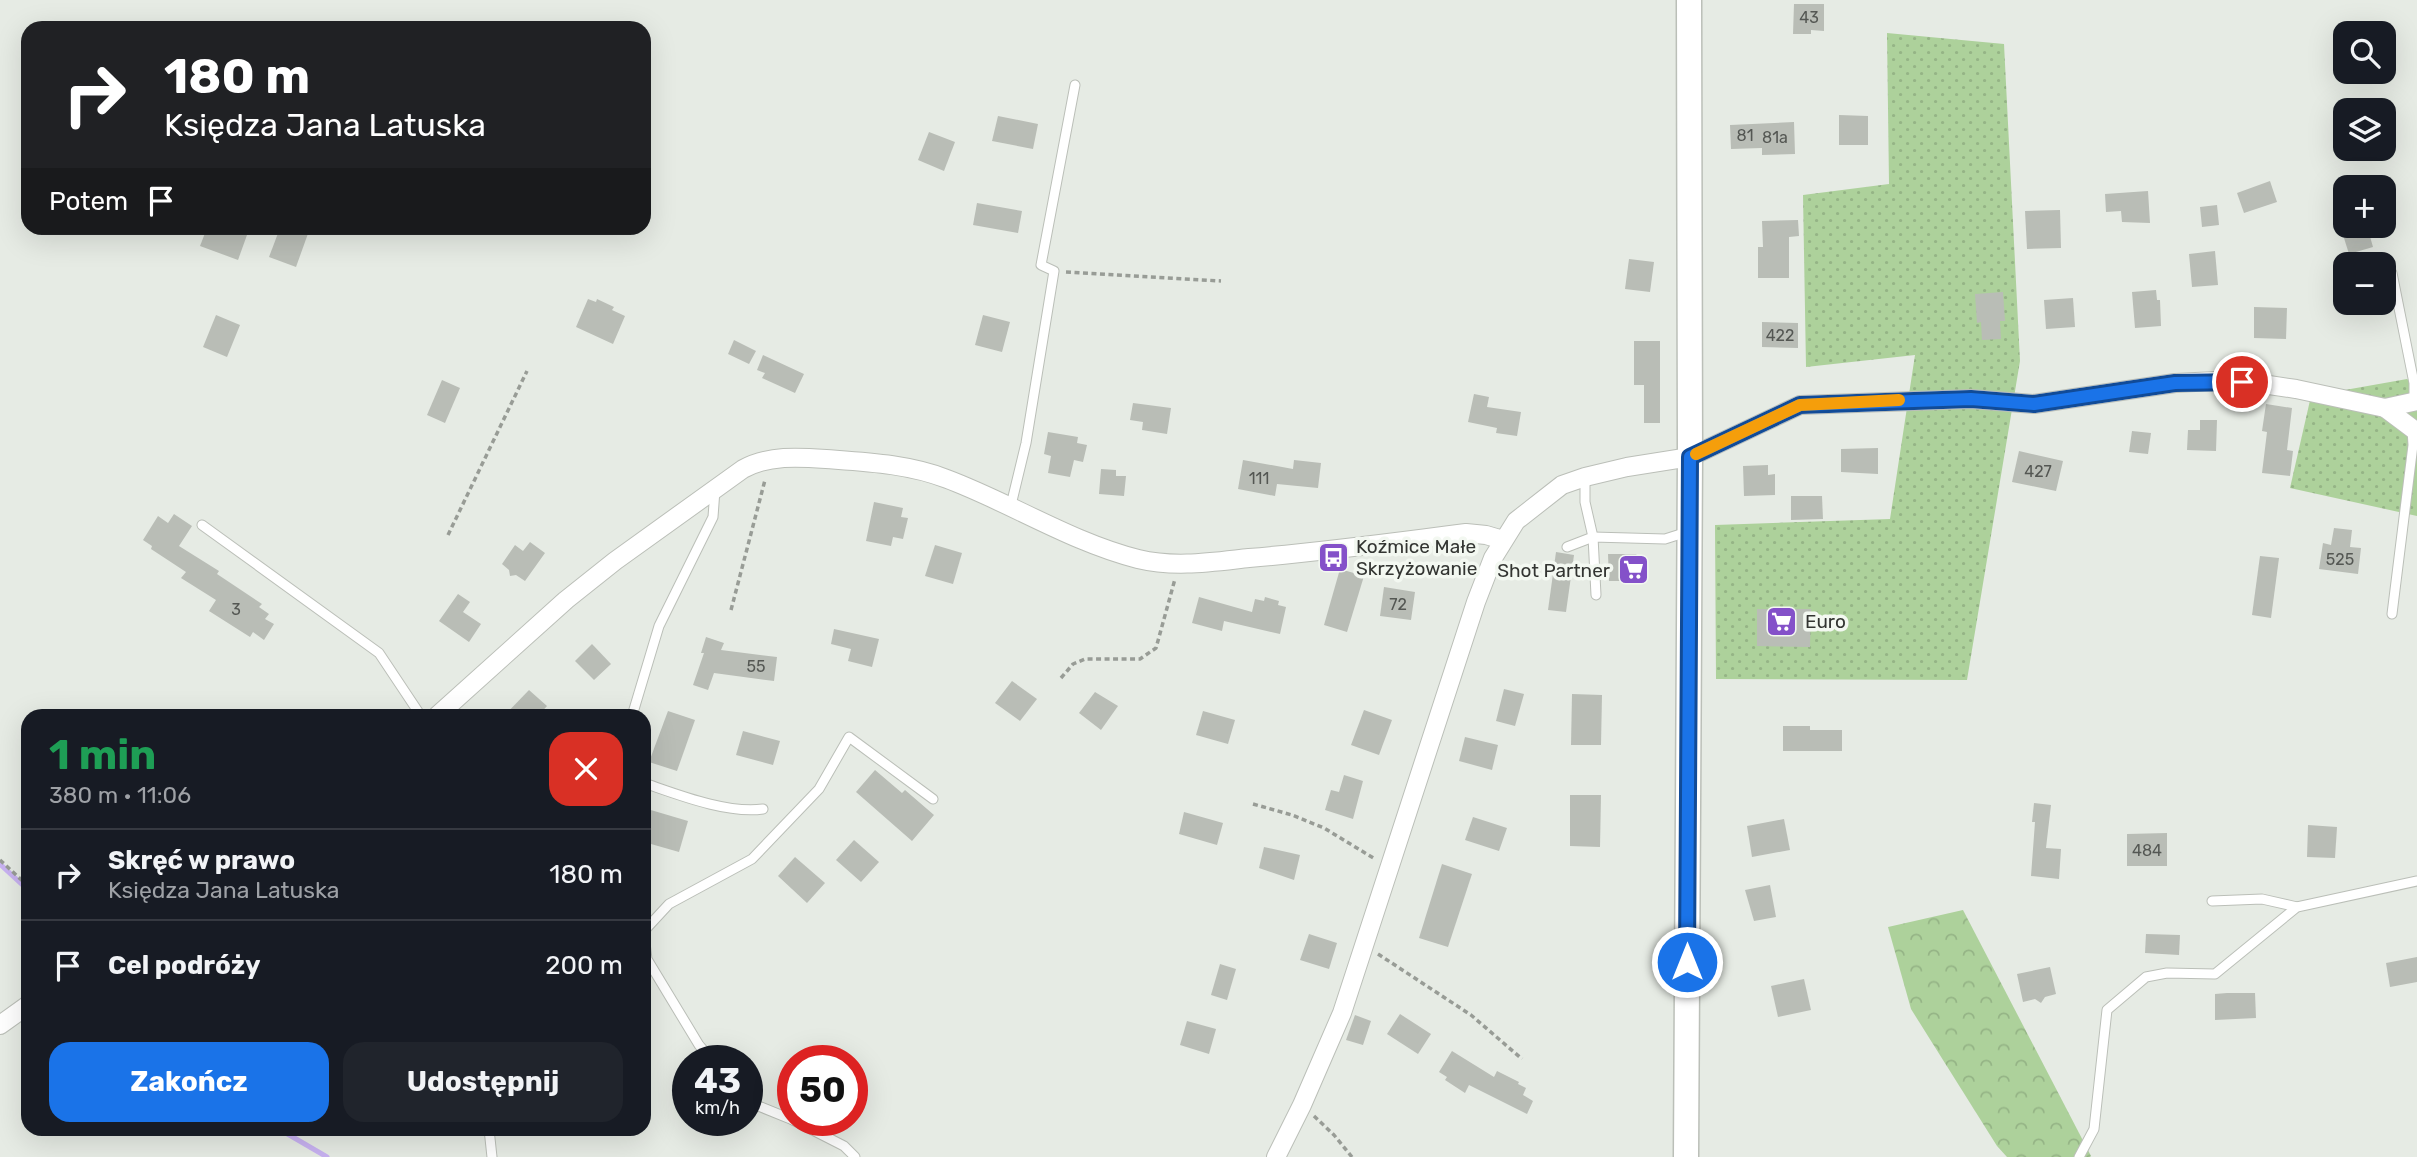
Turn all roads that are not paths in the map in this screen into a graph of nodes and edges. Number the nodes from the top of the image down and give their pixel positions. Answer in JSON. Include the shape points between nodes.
{"nodes":[{"id":1,"x":1689,"y":0,"type":"edge"},
{"id":2,"x":1075,"y":85,"type":"dead end"},
{"id":3,"x":2396,"y":293,"type":"edge"},
{"id":4,"x":2416,"y":401,"type":"edge"},
{"id":5,"x":2385,"y":408,"type":"junction"},
{"id":6,"x":2414,"y":431,"type":"edge"},
{"id":7,"x":1690,"y":457,"type":"junction"},
{"id":8,"x":1585,"y":477,"type":"junction"},
{"id":9,"x":715,"y":488,"type":"junction"},
{"id":10,"x":1011,"y":505,"type":"junction"},
{"id":11,"x":202,"y":524,"type":"dead end"},
{"id":12,"x":1689,"y":532,"type":"junction"},
{"id":13,"x":1593,"y":537,"type":"junction"},
{"id":14,"x":1503,"y":540,"type":"junction"},
{"id":15,"x":1567,"y":547,"type":"dead end"},
{"id":16,"x":1596,"y":595,"type":"dead end"},
{"id":17,"x":2392,"y":614,"type":"dead end"},
{"id":18,"x":416,"y":709,"type":"edge"},
{"id":19,"x":445,"y":709,"type":"edge"},
{"id":20,"x":634,"y":709,"type":"edge"},
{"id":21,"x":651,"y":785,"type":"edge"},
{"id":22,"x":933,"y":799,"type":"dead end"},
{"id":23,"x":763,"y":809,"type":"dead end"},
{"id":24,"x":2417,"y":881,"type":"edge"},
{"id":25,"x":2212,"y":901,"type":"dead end"},
{"id":26,"x":2297,"y":907,"type":"junction"},
{"id":27,"x":651,"y":925,"type":"edge"},
{"id":28,"x":651,"y":966,"type":"edge"},
{"id":29,"x":21,"y":1010,"type":"edge"},
{"id":30,"x":0,"y":1025,"type":"edge"},
{"id":31,"x":699,"y":1045,"type":"edge"},
{"id":32,"x":490,"y":1136,"type":"edge"},
{"id":33,"x":824,"y":1136,"type":"edge"},
{"id":34,"x":492,"y":1157,"type":"edge"},
{"id":35,"x":855,"y":1157,"type":"edge"},
{"id":36,"x":1276,"y":1157,"type":"edge"},
{"id":37,"x":1686,"y":1157,"type":"edge"},
{"id":38,"x":2079,"y":1157,"type":"edge"}],
"edges":[{"from":1,"to":7,"type":"main road"},
{"from":2,"to":10,"type":"lane","via":[[1041,265],[1054,271],[1026,443]]},
{"from":3,"to":4,"type":"lane"},
{"from":4,"to":5,"type":"street"},
{"from":5,"to":6,"type":"street"},
{"from":5,"to":7,"type":"street","via":[[2236,380],[2175,383],[2034,404],[1971,399],[1822,403],[1800,405]]},
{"from":6,"to":17,"type":"lane"},
{"from":7,"to":8,"type":"street"},
{"from":7,"to":12,"type":"main road"},
{"from":8,"to":13,"type":"lane"},
{"from":8,"to":14,"type":"street","via":[[1562,485],[1528,510]]},
{"from":9,"to":10,"type":"street","via":[[765,460],[818,459],[911,469]]},
{"from":9,"to":19,"type":"street","via":[[566,600]]},
{"from":9,"to":20,"type":"lane","via":[[713,517],[659,626]]},
{"from":10,"to":14,"type":"street","via":[[1114,551],[1179,564],[1466,533]]},
{"from":11,"to":18,"type":"lane","via":[[379,653]]},
{"from":12,"to":13,"type":"lane","via":[[1665,539]]},
{"from":12,"to":37,"type":"main road"},
{"from":13,"to":15,"type":"lane"},
{"from":13,"to":16,"type":"lane"},
{"from":14,"to":36,"type":"street","via":[[1476,602],[1342,1013]]},
{"from":21,"to":23,"type":"lane","via":[[746,811]]},
{"from":22,"to":27,"type":"lane","via":[[849,737],[819,789],[752,859],[669,904]]},
{"from":24,"to":26,"type":"lane"},
{"from":25,"to":26,"type":"lane","via":[[2262,899]]},
{"from":26,"to":38,"type":"lane","via":[[2215,974],[2146,977],[2107,1010],[2094,1129]]},
{"from":28,"to":31,"type":"lane"},
{"from":29,"to":30,"type":"street"},
{"from":32,"to":34,"type":"lane"},
{"from":33,"to":35,"type":"lane"}]}
